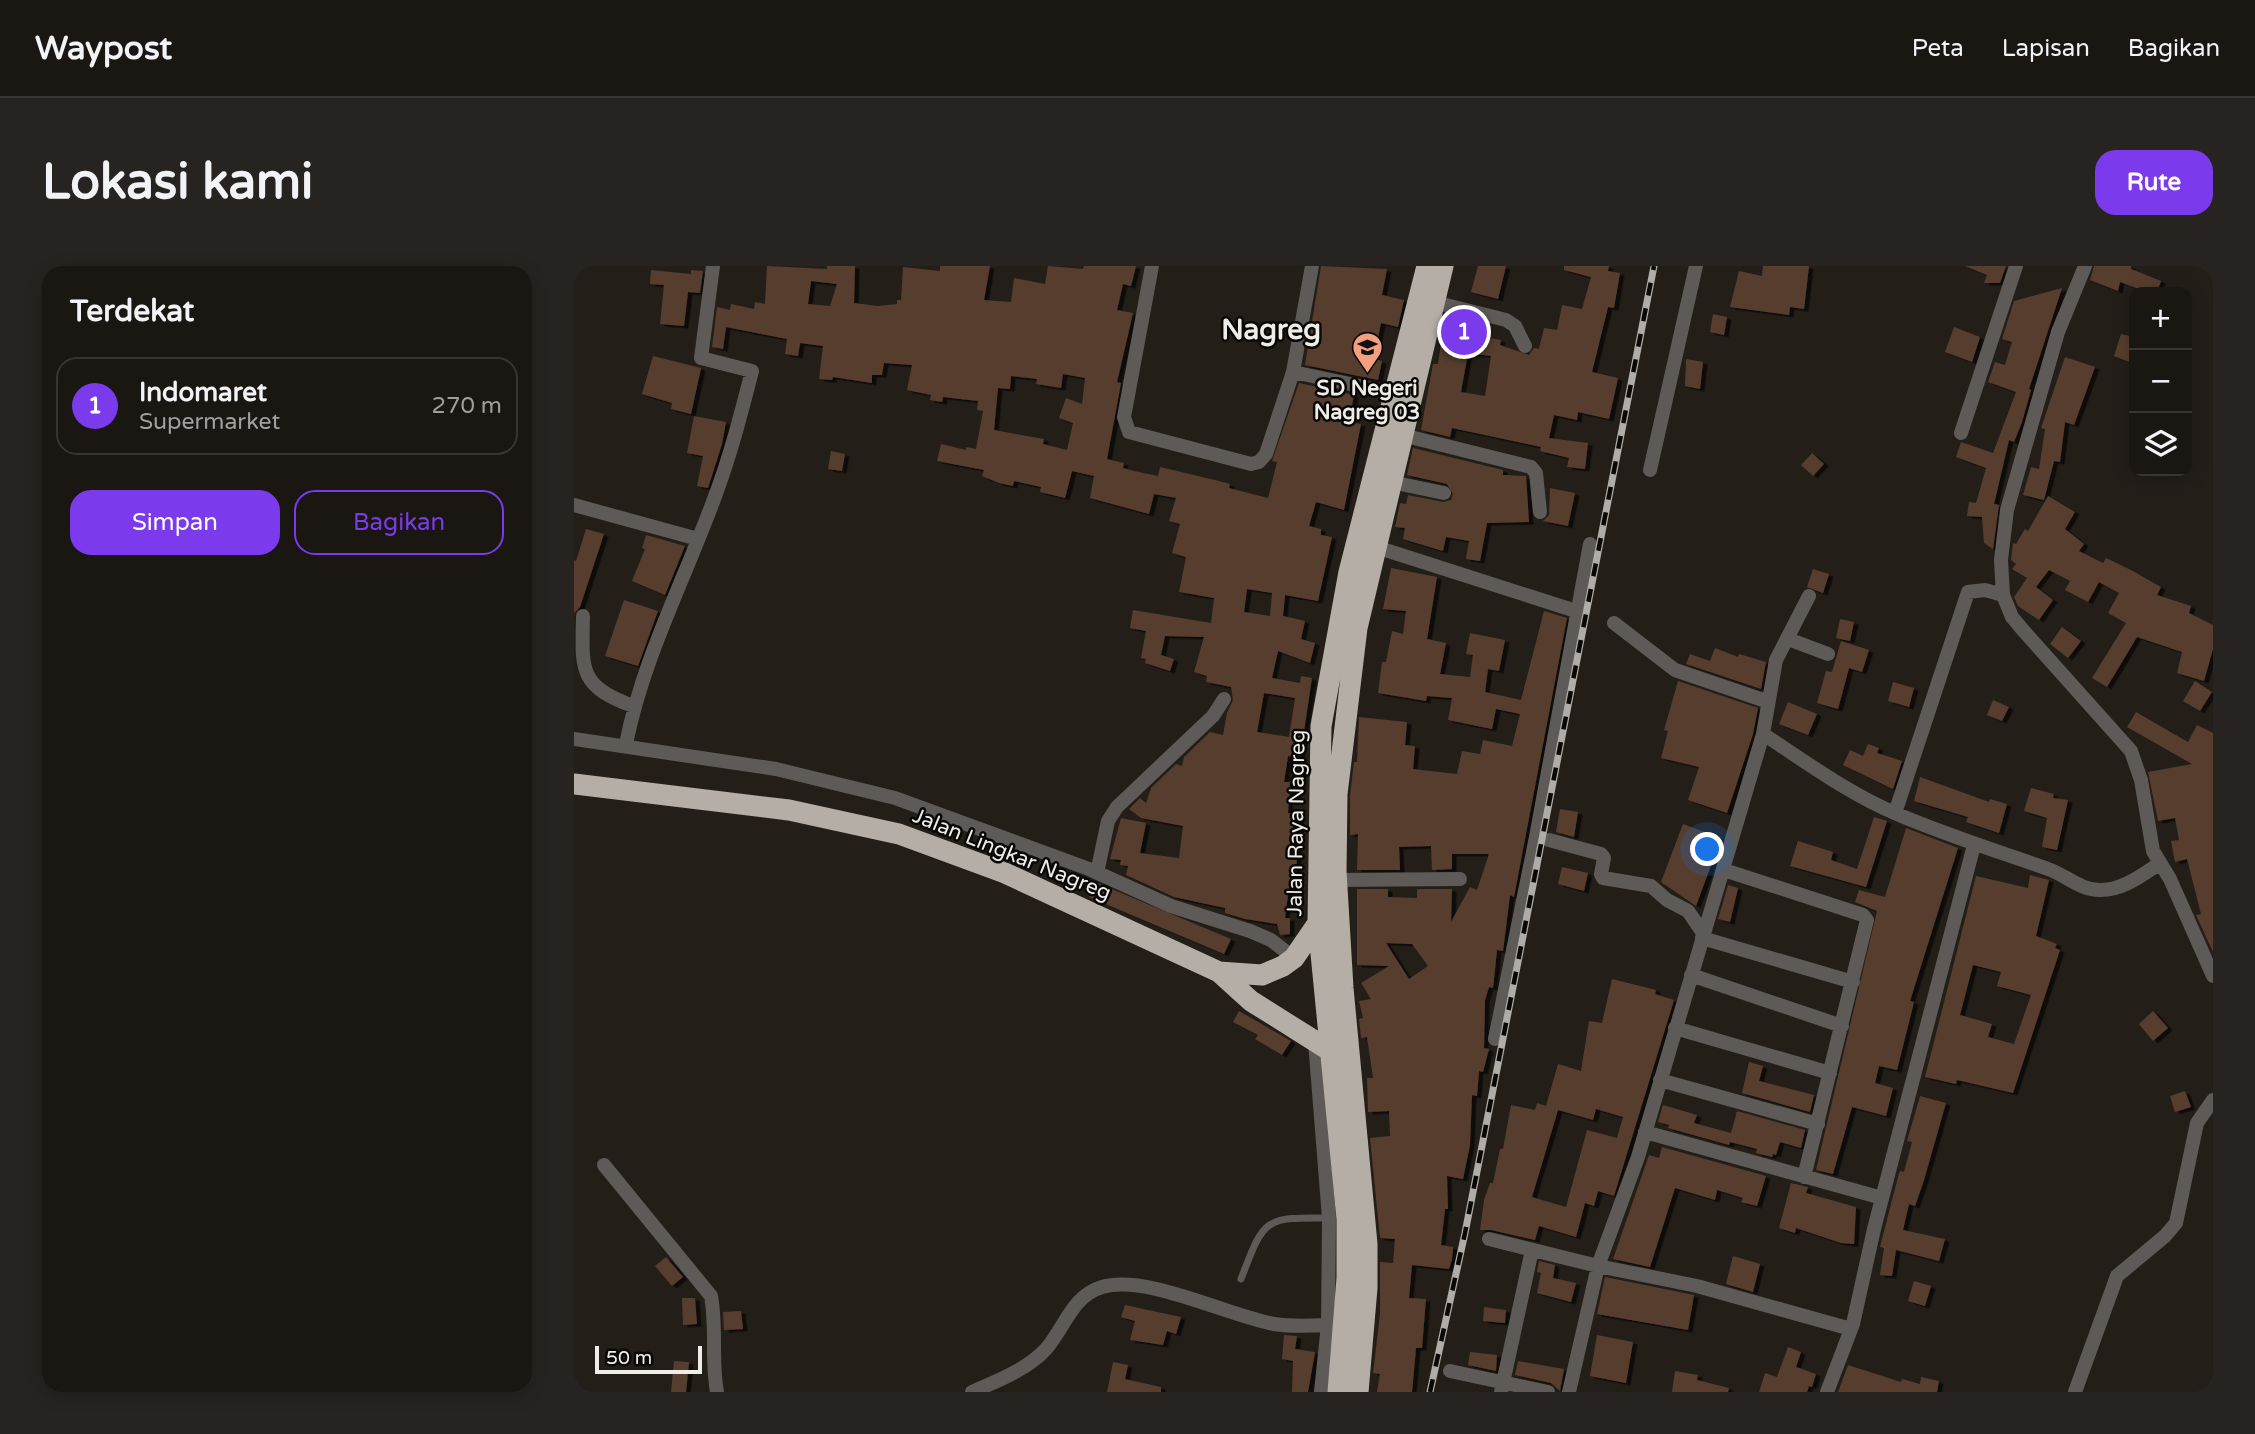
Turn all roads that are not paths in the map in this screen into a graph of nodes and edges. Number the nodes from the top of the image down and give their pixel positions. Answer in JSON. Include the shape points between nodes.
{"nodes":[{"id":1,"x":713,"y":266,"type":"edge"},
{"id":2,"x":1152,"y":266,"type":"edge"},
{"id":3,"x":1312,"y":266,"type":"edge"},
{"id":4,"x":1427,"y":266,"type":"edge"},
{"id":5,"x":1443,"y":266,"type":"edge"},
{"id":6,"x":1696,"y":266,"type":"edge"},
{"id":7,"x":2016,"y":266,"type":"edge"},
{"id":8,"x":2085,"y":266,"type":"edge"},
{"id":9,"x":1434,"y":302,"type":"junction"},
{"id":10,"x":1525,"y":346,"type":"dead end"},
{"id":11,"x":1293,"y":372,"type":"junction"},
{"id":12,"x":1393,"y":393,"type":"junction"},
{"id":13,"x":1961,"y":433,"type":"dead end"},
{"id":14,"x":1402,"y":435,"type":"junction"},
{"id":15,"x":1650,"y":470,"type":"dead end"},
{"id":16,"x":1391,"y":482,"type":"junction"},
{"id":17,"x":1444,"y":493,"type":"dead end"},
{"id":18,"x":574,"y":505,"type":"edge"},
{"id":19,"x":1539,"y":512,"type":"dead end"},
{"id":20,"x":698,"y":539,"type":"junction"},
{"id":21,"x":1590,"y":544,"type":"dead end"},
{"id":22,"x":1376,"y":547,"type":"junction"},
{"id":23,"x":2003,"y":595,"type":"junction"},
{"id":24,"x":1809,"y":596,"type":"dead end"},
{"id":25,"x":1579,"y":610,"type":"junction"},
{"id":26,"x":583,"y":616,"type":"dead end"},
{"id":27,"x":1614,"y":623,"type":"dead end"},
{"id":28,"x":1788,"y":639,"type":"junction"},
{"id":29,"x":1828,"y":654,"type":"dead end"},
{"id":30,"x":1224,"y":699,"type":"dead end"},
{"id":31,"x":1766,"y":701,"type":"junction"},
{"id":32,"x":633,"y":706,"type":"junction"},
{"id":33,"x":1763,"y":734,"type":"junction"},
{"id":34,"x":574,"y":739,"type":"edge"},
{"id":35,"x":626,"y":744,"type":"junction"},
{"id":36,"x":574,"y":784,"type":"edge"},
{"id":37,"x":1895,"y":813,"type":"junction"},
{"id":38,"x":1542,"y":838,"type":"junction"},
{"id":39,"x":1974,"y":845,"type":"junction"},
{"id":40,"x":2159,"y":863,"type":"junction"},
{"id":41,"x":1724,"y":870,"type":"junction"},
{"id":42,"x":1097,"y":873,"type":"junction"},
{"id":43,"x":1460,"y":879,"type":"dead end"},
{"id":44,"x":1337,"y":880,"type":"junction"},
{"id":45,"x":1318,"y":923,"type":"junction"},
{"id":46,"x":1702,"y":935,"type":"junction"},
{"id":47,"x":1294,"y":958,"type":"junction"},
{"id":48,"x":1219,"y":972,"type":"junction"},
{"id":49,"x":1691,"y":975,"type":"junction"},
{"id":50,"x":2213,"y":976,"type":"edge"},
{"id":51,"x":1853,"y":982,"type":"junction"},
{"id":52,"x":1842,"y":1026,"type":"junction"},
{"id":53,"x":1675,"y":1028,"type":"junction"},
{"id":54,"x":1495,"y":1039,"type":"dead end"},
{"id":55,"x":1322,"y":1046,"type":"junction"},
{"id":56,"x":1830,"y":1073,"type":"junction"},
{"id":57,"x":1660,"y":1080,"type":"junction"},
{"id":58,"x":2213,"y":1100,"type":"edge"},
{"id":59,"x":1818,"y":1124,"type":"junction"},
{"id":60,"x":1645,"y":1132,"type":"junction"},
{"id":61,"x":604,"y":1166,"type":"dead end"},
{"id":62,"x":1804,"y":1177,"type":"junction"},
{"id":63,"x":1882,"y":1198,"type":"junction"},
{"id":64,"x":1329,"y":1218,"type":"junction"},
{"id":65,"x":1489,"y":1239,"type":"dead end"},
{"id":66,"x":1532,"y":1250,"type":"junction"},
{"id":67,"x":1598,"y":1266,"type":"junction"},
{"id":68,"x":1241,"y":1279,"type":"dead end"},
{"id":69,"x":1328,"y":1325,"type":"junction"},
{"id":70,"x":1851,"y":1329,"type":"junction"},
{"id":71,"x":1450,"y":1371,"type":"dead end"},
{"id":72,"x":1502,"y":1387,"type":"edge"},
{"id":73,"x":717,"y":1392,"type":"edge"},
{"id":74,"x":972,"y":1392,"type":"edge"},
{"id":75,"x":1321,"y":1392,"type":"edge"},
{"id":76,"x":1338,"y":1392,"type":"edge"},
{"id":77,"x":1358,"y":1392,"type":"edge"},
{"id":78,"x":1548,"y":1392,"type":"edge"},
{"id":79,"x":1569,"y":1392,"type":"edge"},
{"id":80,"x":1827,"y":1392,"type":"edge"},
{"id":81,"x":2075,"y":1392,"type":"edge"}],
"edges":[{"from":1,"to":20,"type":"street","via":[[701,358],[752,371],[732,447]]},
{"from":2,"to":11,"type":"street","via":[[1124,416],[1129,432],[1251,464],[1259,462],[1266,454]]},
{"from":3,"to":11,"type":"street"},
{"from":4,"to":12,"type":"highway","name":"Jalan Raya Nagreg"},
{"from":5,"to":9,"type":"highway","name":"Jalan Raya Nagreg"},
{"from":6,"to":15,"type":"street"},
{"from":7,"to":13,"type":"street"},
{"from":8,"to":23,"type":"street","via":[[2058,332],[2007,510],[2001,560]]},
{"from":9,"to":10,"type":"street","via":[[1506,320],[1515,326]]},
{"from":9,"to":14,"type":"highway","name":"Jalan Raya Nagreg"},
{"from":11,"to":12,"type":"street"},
{"from":12,"to":45,"type":"highway","name":"Jalan Raya Nagreg","via":[[1349,572],[1321,726]]},
{"from":14,"to":16,"type":"highway","name":"Jalan Raya Nagreg"},
{"from":14,"to":19,"type":"street","via":[[1531,467],[1536,473]]},
{"from":16,"to":17,"type":"street"},
{"from":16,"to":22,"type":"highway","name":"Jalan Raya Nagreg"},
{"from":18,"to":20,"type":"street"},
{"from":20,"to":32,"type":"street"},
{"from":21,"to":25,"type":"street"},
{"from":22,"to":25,"type":"street"},
{"from":22,"to":44,"type":"highway","name":"Jalan Raya Nagreg","via":[[1357,628],[1344,719],[1337,794]]},
{"from":23,"to":37,"type":"street","via":[[1968,592]]},
{"from":23,"to":40,"type":"street","via":[[2022,629],[2131,751]]},
{"from":24,"to":28,"type":"street"},
{"from":25,"to":38,"type":"street"},
{"from":26,"to":32,"type":"street","via":[[588,677],[597,689]]},
{"from":27,"to":31,"type":"street","via":[[1675,670]]},
{"from":28,"to":29,"type":"street"},
{"from":28,"to":31,"type":"street","via":[[1776,660]]},
{"from":30,"to":42,"type":"street","via":[[1213,716],[1117,807],[1108,821]]},
{"from":31,"to":33,"type":"street"},
{"from":32,"to":35,"type":"street"},
{"from":33,"to":37,"type":"street"},
{"from":33,"to":41,"type":"street"},
{"from":34,"to":35,"type":"street"},
{"from":35,"to":42,"type":"street","via":[[850,785],[996,832]]},
{"from":36,"to":48,"type":"highway","name":"Jalan Lingkar Nagreg","via":[[789,810],[899,834],[1005,873]]},
{"from":37,"to":39,"type":"street"},
{"from":38,"to":46,"type":"street","via":[[1601,854],[1603,878],[1651,886],[1688,911]]},
{"from":38,"to":54,"type":"street"},
{"from":39,"to":40,"type":"street","via":[[2098,891],[2126,884]]},
{"from":39,"to":63,"type":"street"},
{"from":40,"to":50,"type":"street"},
{"from":41,"to":46,"type":"street"},
{"from":41,"to":51,"type":"street","via":[[1866,917]]},
{"from":42,"to":47,"type":"street","via":[[1271,940]]},
{"from":43,"to":44,"type":"street"},
{"from":44,"to":77,"type":"highway","name":"Jalan Raya Nagreg","via":[[1367,1244]]},
{"from":45,"to":47,"type":"highway","name":"Jalan Lingkar Nagreg"},
{"from":45,"to":55,"type":"highway","name":"Jalan Raya Nagreg"},
{"from":46,"to":49,"type":"street"},
{"from":46,"to":51,"type":"street"},
{"from":47,"to":48,"type":"highway","name":"Jalan Lingkar Nagreg","via":[[1262,975]]},
{"from":48,"to":55,"type":"highway","via":[[1251,1001]]},
{"from":49,"to":52,"type":"street"},
{"from":49,"to":53,"type":"street"},
{"from":51,"to":52,"type":"street"},
{"from":52,"to":56,"type":"street"},
{"from":53,"to":56,"type":"street"},
{"from":53,"to":57,"type":"street"},
{"from":55,"to":64,"type":"street"},
{"from":55,"to":76,"type":"highway","name":"Jalan Raya Nagreg","via":[[1347,1219]]},
{"from":56,"to":59,"type":"street"},
{"from":57,"to":59,"type":"street"},
{"from":57,"to":60,"type":"street"},
{"from":58,"to":81,"type":"street","via":[[2200,1114],[2176,1223],[2117,1276]]},
{"from":59,"to":62,"type":"street"},
{"from":60,"to":62,"type":"street"},
{"from":60,"to":67,"type":"street"},
{"from":61,"to":73,"type":"street","via":[[711,1296]]},
{"from":62,"to":63,"type":"street"},
{"from":63,"to":70,"type":"street"},
{"from":64,"to":68,"type":"lane","via":[[1276,1220],[1265,1226]]},
{"from":64,"to":69,"type":"street"},
{"from":65,"to":66,"type":"street"},
{"from":66,"to":67,"type":"street"},
{"from":66,"to":72,"type":"street"},
{"from":67,"to":70,"type":"street","via":[[1697,1286]]},
{"from":67,"to":79,"type":"street"},
{"from":69,"to":74,"type":"street","via":[[1273,1324],[1126,1284],[1102,1287],[1079,1299],[1045,1350]]},
{"from":69,"to":75,"type":"street"},
{"from":70,"to":80,"type":"street"},
{"from":71,"to":72,"type":"street"},
{"from":72,"to":78,"type":"street"}]}
